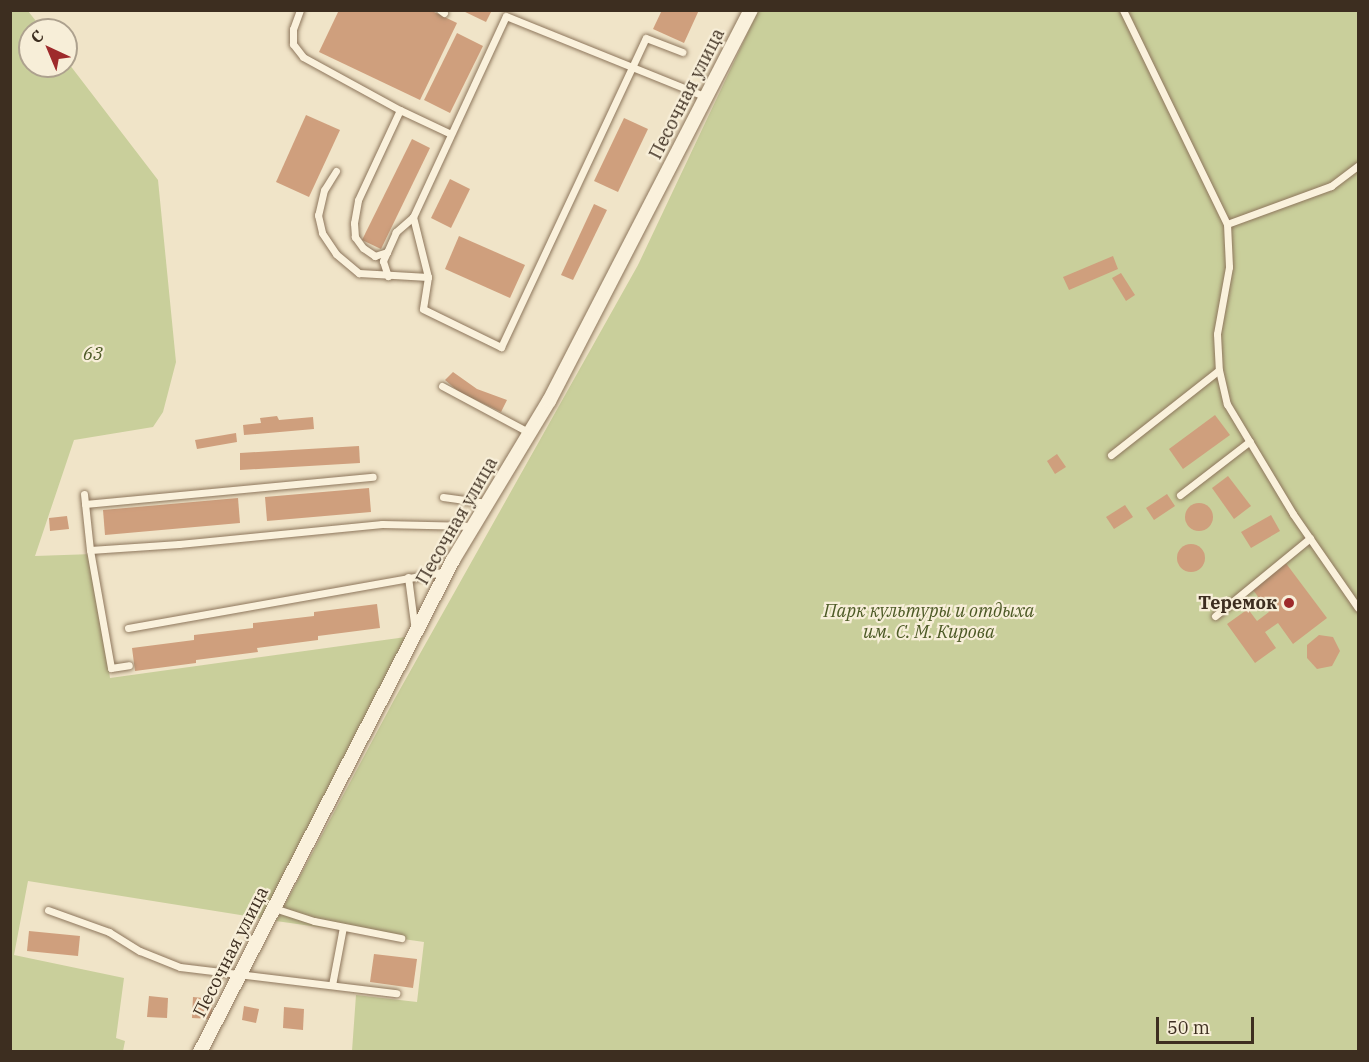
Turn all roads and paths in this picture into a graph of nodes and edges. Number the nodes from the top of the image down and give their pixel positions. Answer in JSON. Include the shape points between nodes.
{"nodes":[{"id":1,"x":300,"y":10,"type":"edge"},
{"id":2,"x":751,"y":10,"type":"edge"},
{"id":3,"x":1123,"y":10,"type":"edge"},
{"id":4,"x":507,"y":13,"type":"edge"},
{"id":5,"x":682,"y":52,"type":"dead end"},
{"id":6,"x":632,"y":68,"type":"junction"},
{"id":7,"x":706,"y":97,"type":"junction"},
{"id":8,"x":400,"y":110,"type":"junction"},
{"id":9,"x":451,"y":134,"type":"junction"},
{"id":10,"x":1357,"y":164,"type":"edge"},
{"id":11,"x":336,"y":171,"type":"dead end"},
{"id":12,"x":413,"y":217,"type":"junction"},
{"id":13,"x":1227,"y":224,"type":"junction"},
{"id":14,"x":387,"y":252,"type":"junction"},
{"id":15,"x":388,"y":276,"type":"junction"},
{"id":16,"x":428,"y":278,"type":"junction"},
{"id":17,"x":1218,"y":370,"type":"junction"},
{"id":18,"x":442,"y":386,"type":"dead end"},
{"id":19,"x":530,"y":433,"type":"junction"},
{"id":20,"x":1250,"y":441,"type":"junction"},
{"id":21,"x":1111,"y":456,"type":"dead end"},
{"id":22,"x":373,"y":477,"type":"dead end"},
{"id":23,"x":84,"y":494,"type":"dead end"},
{"id":24,"x":1180,"y":495,"type":"dead end"},
{"id":25,"x":443,"y":496,"type":"dead end"},
{"id":26,"x":487,"y":503,"type":"junction"},
{"id":27,"x":85,"y":504,"type":"junction"},
{"id":28,"x":473,"y":526,"type":"junction"},
{"id":29,"x":1310,"y":538,"type":"junction"},
{"id":30,"x":90,"y":549,"type":"junction"},
{"id":31,"x":447,"y":571,"type":"junction"},
{"id":32,"x":408,"y":577,"type":"junction"},
{"id":33,"x":1359,"y":608,"type":"edge"},
{"id":34,"x":1215,"y":616,"type":"dead end"},
{"id":35,"x":128,"y":628,"type":"dead end"},
{"id":36,"x":415,"y":634,"type":"junction"},
{"id":37,"x":129,"y":665,"type":"dead end"},
{"id":38,"x":274,"y":908,"type":"junction"},
{"id":39,"x":48,"y":910,"type":"dead end"},
{"id":40,"x":343,"y":927,"type":"junction"},
{"id":41,"x":401,"y":938,"type":"dead end"},
{"id":42,"x":240,"y":974,"type":"junction"},
{"id":43,"x":332,"y":985,"type":"junction"},
{"id":44,"x":396,"y":993,"type":"dead end"},
{"id":45,"x":200,"y":1052,"type":"edge"}],
"edges":[{"from":1,"to":8,"type":"lane","via":[[293,29],[293,44],[303,57]]},
{"from":2,"to":7,"type":"street","name":"Песочная улица"},
{"from":3,"to":13,"type":"lane"},
{"from":4,"to":6,"type":"lane"},
{"from":4,"to":9,"type":"lane"},
{"from":5,"to":6,"type":"lane","via":[[646,38]]},
{"from":6,"to":7,"type":"lane"},
{"from":6,"to":16,"type":"lane","via":[[501,347],[423,309]]},
{"from":7,"to":19,"type":"street","name":"Песочная улица"},
{"from":8,"to":9,"type":"lane"},
{"from":8,"to":14,"type":"lane","via":[[358,200],[354,223],[355,237],[363,248],[375,256]]},
{"from":9,"to":12,"type":"lane"},
{"from":10,"to":13,"type":"lane","via":[[1331,186]]},
{"from":11,"to":15,"type":"lane","via":[[324,190],[318,214],[322,233],[336,254],[359,273]]},
{"from":12,"to":14,"type":"lane","via":[[396,232]]},
{"from":12,"to":16,"type":"lane"},
{"from":13,"to":17,"type":"lane","via":[[1229,267],[1216,334]]},
{"from":14,"to":15,"type":"lane","via":[[383,261]]},
{"from":15,"to":16,"type":"lane"},
{"from":17,"to":20,"type":"lane","via":[[1227,404]]},
{"from":17,"to":21,"type":"lane"},
{"from":18,"to":19,"type":"lane"},
{"from":19,"to":26,"type":"street","name":"Песочная улица"},
{"from":20,"to":24,"type":"lane"},
{"from":20,"to":29,"type":"lane"},
{"from":22,"to":27,"type":"lane"},
{"from":23,"to":27,"type":"lane"},
{"from":25,"to":26,"type":"lane"},
{"from":26,"to":28,"type":"street","name":"Песочная улица"},
{"from":27,"to":30,"type":"lane"},
{"from":28,"to":30,"type":"lane","via":[[382,524]]},
{"from":28,"to":31,"type":"street","name":"Песочная улица"},
{"from":29,"to":33,"type":"lane"},
{"from":29,"to":34,"type":"lane"},
{"from":30,"to":37,"type":"lane","via":[[111,668]]},
{"from":31,"to":32,"type":"lane"},
{"from":31,"to":36,"type":"street","name":"Песочная улица"},
{"from":32,"to":35,"type":"lane"},
{"from":32,"to":36,"type":"lane"},
{"from":36,"to":38,"type":"street","name":"Песочная улица"},
{"from":38,"to":40,"type":"lane"},
{"from":38,"to":42,"type":"street","name":"Песочная улица"},
{"from":39,"to":42,"type":"lane","via":[[110,932],[140,951],[180,967]]},
{"from":40,"to":41,"type":"lane"},
{"from":40,"to":43,"type":"lane"},
{"from":42,"to":43,"type":"lane"},
{"from":42,"to":45,"type":"street","name":"Песочная улица"},
{"from":43,"to":44,"type":"lane"}]}
